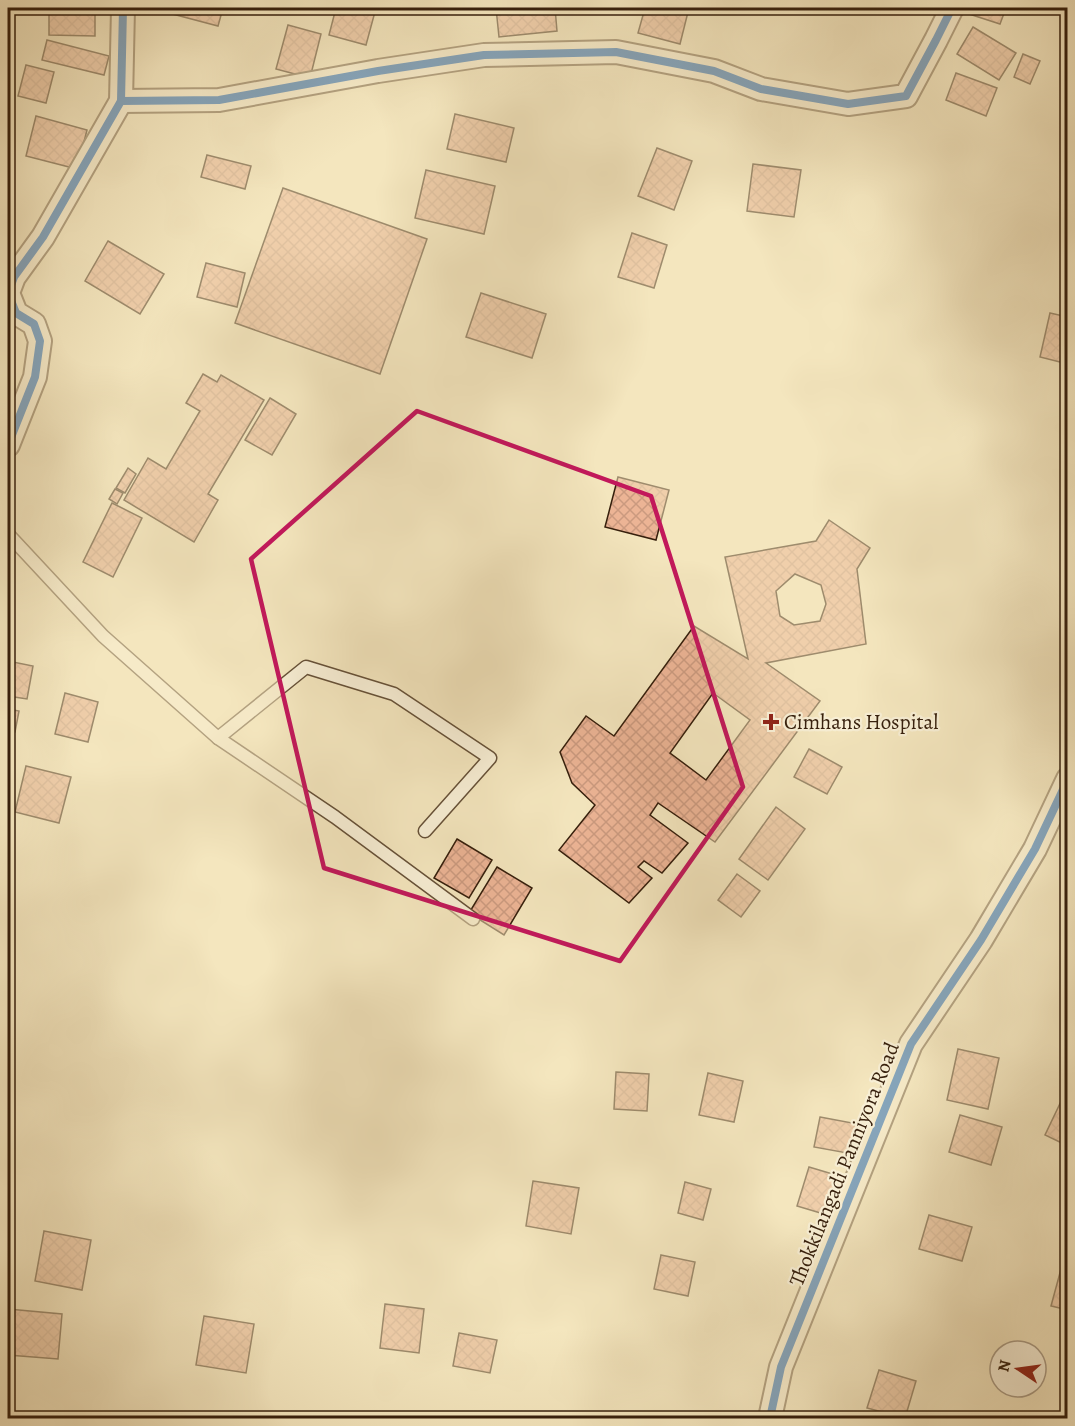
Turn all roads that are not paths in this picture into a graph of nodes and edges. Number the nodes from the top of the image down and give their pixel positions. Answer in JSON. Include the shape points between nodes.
{"nodes":[{"id":1,"x":123,"y":8,"type":"edge"},
{"id":2,"x":952,"y":8,"type":"edge"},
{"id":3,"x":121,"y":101,"type":"junction"},
{"id":4,"x":8,"y":445,"type":"edge"},
{"id":5,"x":8,"y":534,"type":"edge"},
{"id":6,"x":218,"y":738,"type":"junction"},
{"id":7,"x":1068,"y":778,"type":"edge"},
{"id":8,"x":425,"y":831,"type":"dead end"},
{"id":9,"x":473,"y":919,"type":"dead end"},
{"id":10,"x":770,"y":1419,"type":"edge"}],
"edges":[{"from":1,"to":3,"type":"street"},
{"from":2,"to":3,"type":"street","via":[[906,96],[848,104],[761,88],[714,71],[616,52],[484,55],[219,100]]},
{"from":3,"to":4,"type":"street","via":[[8,293],[16,313],[34,324],[40,341],[35,377]]},
{"from":5,"to":6,"type":"lane","via":[[103,636]]},
{"from":6,"to":8,"type":"lane","via":[[306,667],[394,694],[490,758]]},
{"from":6,"to":9,"type":"lane"},
{"from":7,"to":10,"type":"street","name":"Thokkilangadi Panniyora Road","via":[[1035,849],[981,940],[911,1044],[781,1367]]}]}
